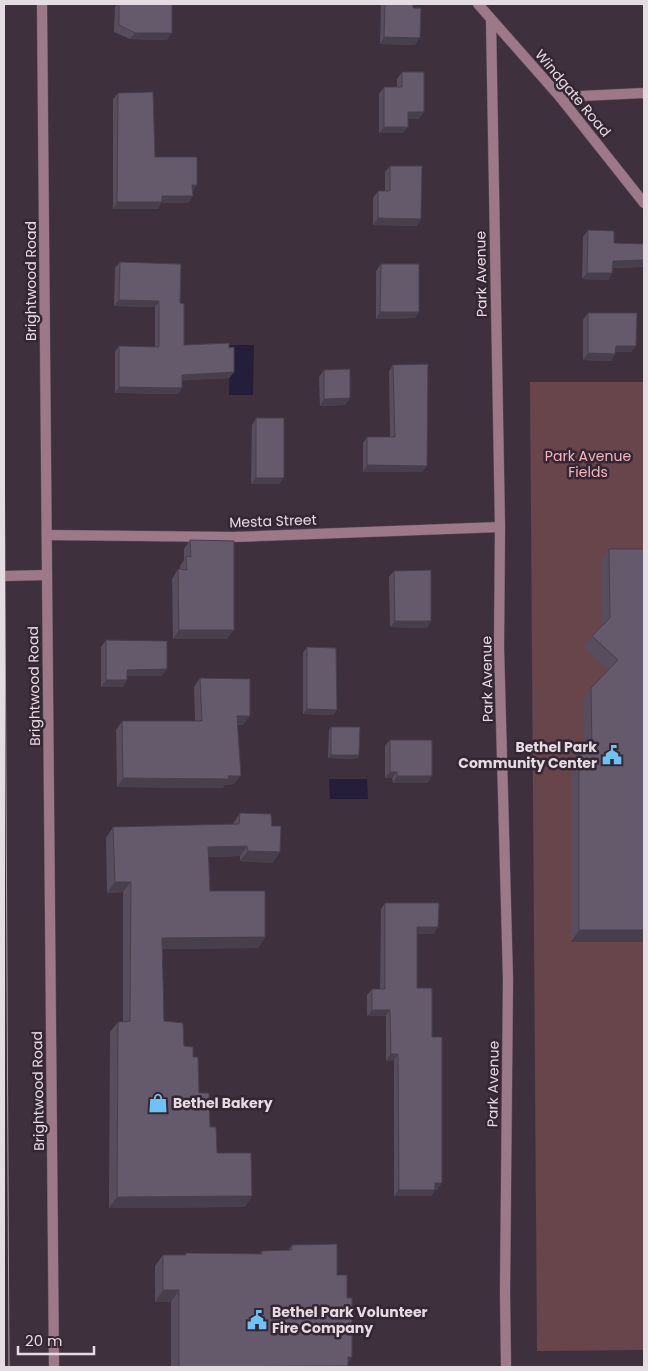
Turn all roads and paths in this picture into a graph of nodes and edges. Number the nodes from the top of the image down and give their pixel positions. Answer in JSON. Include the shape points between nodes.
{"nodes":[{"id":1,"x":42,"y":4,"type":"edge"},
{"id":2,"x":478,"y":4,"type":"edge"},
{"id":3,"x":491,"y":20,"type":"junction"},
{"id":4,"x":644,"y":94,"type":"edge"},
{"id":5,"x":560,"y":97,"type":"junction"},
{"id":6,"x":644,"y":203,"type":"edge"},
{"id":7,"x":500,"y":527,"type":"junction"},
{"id":8,"x":47,"y":535,"type":"junction"},
{"id":9,"x":47,"y":575,"type":"junction"},
{"id":10,"x":4,"y":576,"type":"edge"},
{"id":11,"x":54,"y":1367,"type":"edge"},
{"id":12,"x":506,"y":1367,"type":"edge"}],
"edges":[{"from":1,"to":8,"type":"street","name":"Brightwood Road"},
{"from":2,"to":3,"type":"street","name":"Windgate Road"},
{"from":3,"to":5,"type":"street","name":"Windgate Road"},
{"from":3,"to":7,"type":"street","name":"Park Avenue"},
{"from":4,"to":5,"type":"street"},
{"from":5,"to":6,"type":"street","name":"Windgate Road"},
{"from":7,"to":8,"type":"street","name":"Mesta Street","via":[[233,537]]},
{"from":7,"to":12,"type":"street","name":"Park Avenue","via":[[499,647],[508,979]]},
{"from":8,"to":9,"type":"street","name":"Brightwood Road"},
{"from":9,"to":10,"type":"street"},
{"from":9,"to":11,"type":"street","name":"Brightwood Road"}]}
